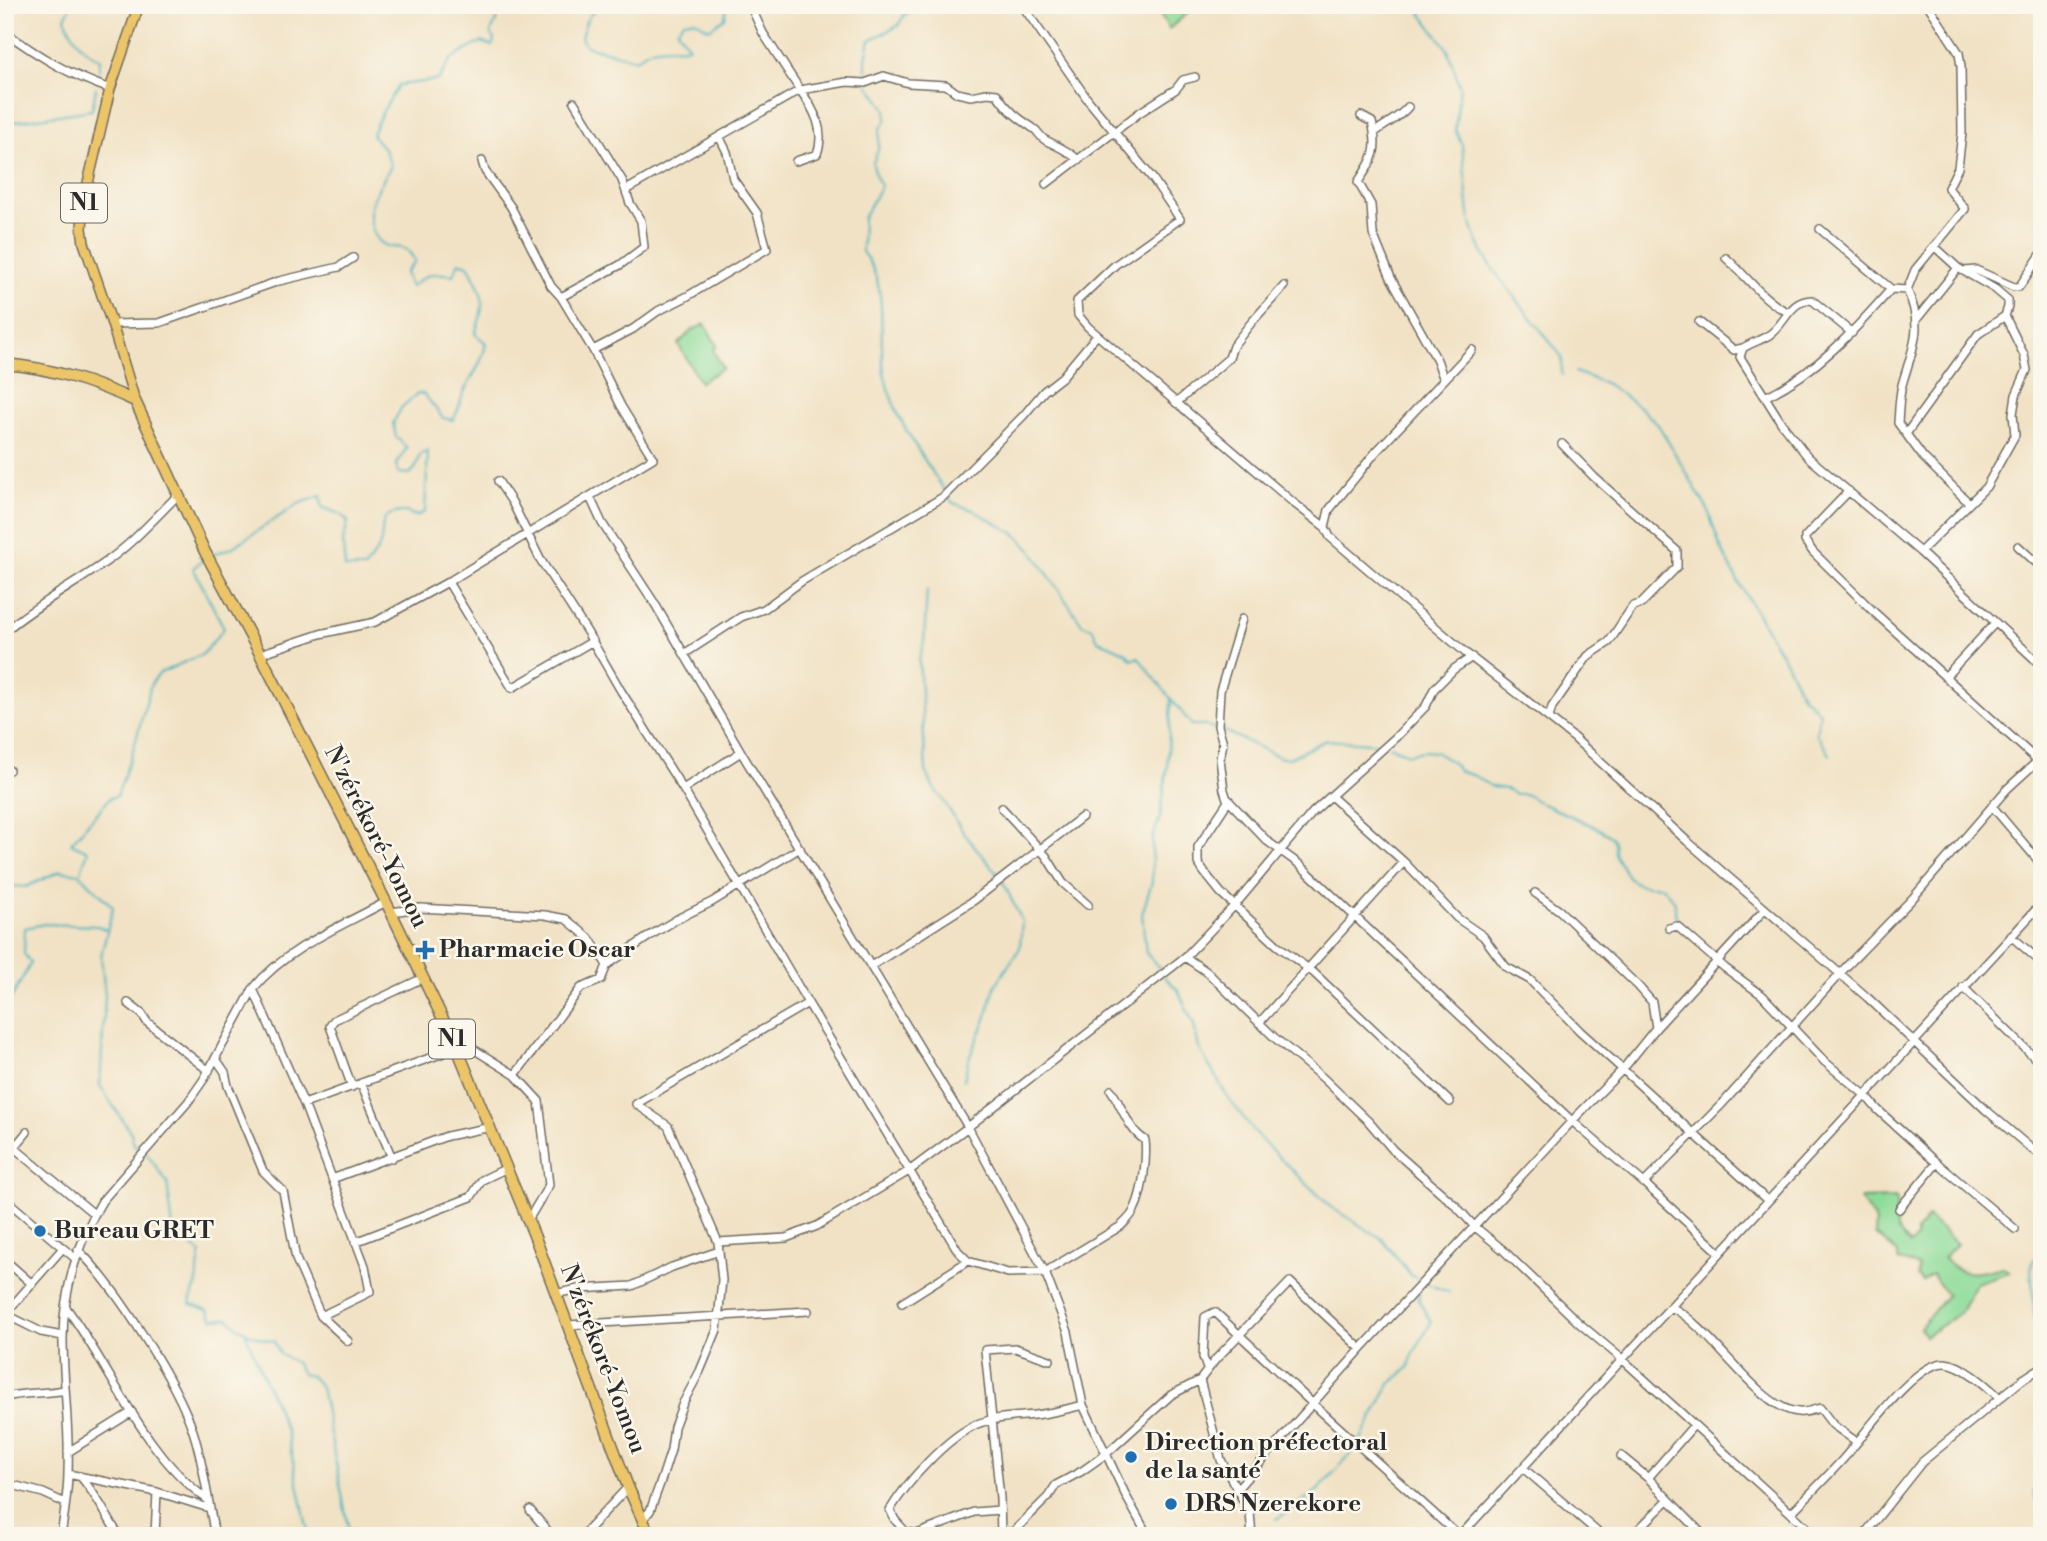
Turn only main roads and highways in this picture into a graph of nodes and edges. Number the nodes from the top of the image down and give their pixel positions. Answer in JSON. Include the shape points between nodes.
{"nodes":[{"id":1,"x":139,"y":5,"type":"edge"},
{"id":2,"x":5,"y":364,"type":"edge"},
{"id":3,"x":135,"y":401,"type":"junction"},
{"id":4,"x":650,"y":1536,"type":"edge"}],
"edges":[{"from":1,"to":3,"type":"main road","number":"N1","via":[[110,89],[84,200],[82,228]]},
{"from":2,"to":3,"type":"highway","via":[[72,376]]},
{"from":3,"to":4,"type":"highway","name":"N'zérékoré-Yomou","number":"N1","via":[[208,556],[457,1048]]}]}
